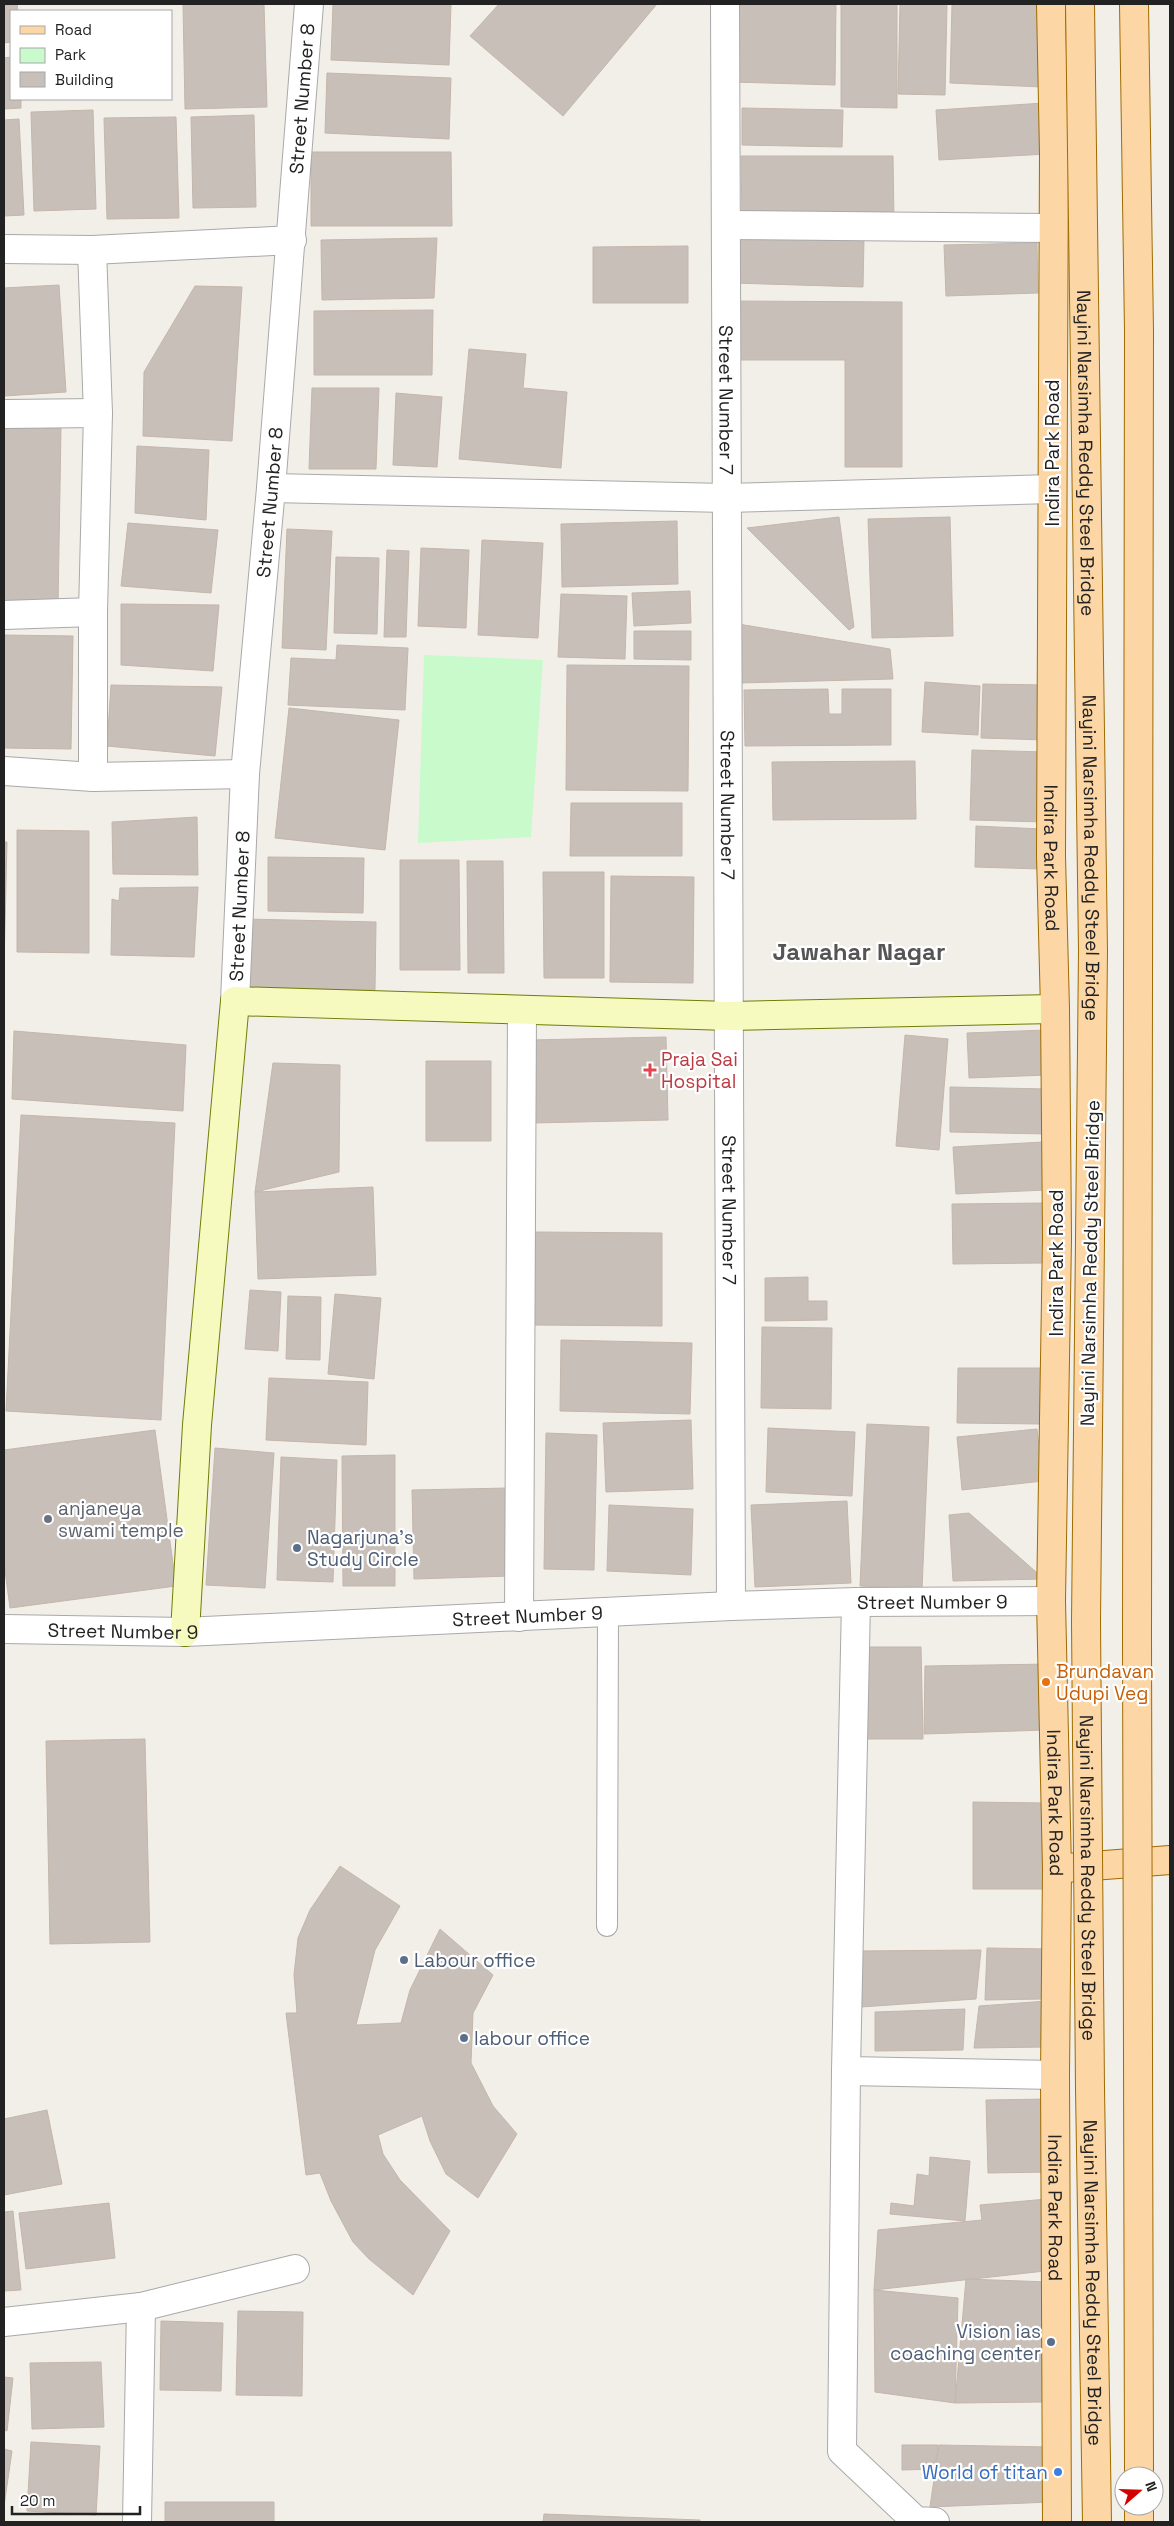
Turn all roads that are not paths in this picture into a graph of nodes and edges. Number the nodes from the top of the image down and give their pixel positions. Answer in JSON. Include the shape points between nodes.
{"nodes":[{"id":1,"x":309,"y":4,"type":"edge"},
{"id":2,"x":725,"y":4,"type":"edge"},
{"id":3,"x":1051,"y":4,"type":"edge"},
{"id":4,"x":1080,"y":4,"type":"edge"},
{"id":5,"x":1134,"y":4,"type":"edge"},
{"id":6,"x":726,"y":225,"type":"junction"},
{"id":7,"x":1053,"y":228,"type":"junction"},
{"id":8,"x":292,"y":240,"type":"junction"},
{"id":9,"x":4,"y":249,"type":"edge"},
{"id":10,"x":92,"y":250,"type":"junction"},
{"id":11,"x":98,"y":413,"type":"junction"},
{"id":12,"x":4,"y":414,"type":"edge"},
{"id":13,"x":271,"y":488,"type":"junction"},
{"id":14,"x":1052,"y":489,"type":"junction"},
{"id":15,"x":727,"y":498,"type":"junction"},
{"id":16,"x":93,"y":612,"type":"junction"},
{"id":17,"x":4,"y":615,"type":"edge"},
{"id":18,"x":4,"y":772,"type":"edge"},
{"id":19,"x":245,"y":774,"type":"junction"},
{"id":20,"x":93,"y":777,"type":"junction"},
{"id":21,"x":235,"y":1001,"type":"junction"},
{"id":22,"x":1055,"y":1009,"type":"junction"},
{"id":23,"x":522,"y":1010,"type":"junction"},
{"id":24,"x":729,"y":1016,"type":"junction"},
{"id":25,"x":1051,"y":1600,"type":"junction"},
{"id":26,"x":856,"y":1602,"type":"junction"},
{"id":27,"x":731,"y":1606,"type":"junction"},
{"id":28,"x":608,"y":1613,"type":"junction"},
{"id":29,"x":519,"y":1616,"type":"junction"},
{"id":30,"x":4,"y":1629,"type":"edge"},
{"id":31,"x":185,"y":1632,"type":"junction"},
{"id":32,"x":1170,"y":1860,"type":"edge"},
{"id":33,"x":1057,"y":1869,"type":"junction"},
{"id":34,"x":607,"y":1926,"type":"dead end"},
{"id":35,"x":846,"y":2071,"type":"junction"},
{"id":36,"x":1054,"y":2075,"type":"junction"},
{"id":37,"x":295,"y":2269,"type":"dead end"},
{"id":38,"x":141,"y":2307,"type":"junction"},
{"id":39,"x":4,"y":2322,"type":"edge"},
{"id":40,"x":1139,"y":2466,"type":"edge"},
{"id":41,"x":137,"y":2522,"type":"edge"},
{"id":42,"x":935,"y":2522,"type":"edge"},
{"id":43,"x":1057,"y":2522,"type":"edge"},
{"id":44,"x":1097,"y":2522,"type":"edge"}],
"edges":[{"from":1,"to":8,"type":"street","name":"Street Number 8"},
{"from":2,"to":6,"type":"street","name":"Street Number 7"},
{"from":3,"to":7,"type":"main road","name":"Indira Park Road"},
{"from":4,"to":44,"type":"main road","name":"Nayini Narsimha Reddy Steel Bridge","bridge":true,"via":[[1093,951],[1086,1622]]},
{"from":5,"to":40,"type":"main road","bridge":true,"via":[[1139,331]]},
{"from":6,"to":7,"type":"street"},
{"from":6,"to":15,"type":"street","name":"Street Number 7"},
{"from":7,"to":14,"type":"main road","name":"Indira Park Road"},
{"from":8,"to":10,"type":"street"},
{"from":8,"to":13,"type":"street","name":"Street Number 8"},
{"from":9,"to":10,"type":"street"},
{"from":10,"to":11,"type":"street"},
{"from":11,"to":12,"type":"street"},
{"from":11,"to":16,"type":"street"},
{"from":13,"to":15,"type":"street"},
{"from":13,"to":19,"type":"street","name":"Street Number 8"},
{"from":14,"to":15,"type":"street"},
{"from":14,"to":22,"type":"main road","name":"Indira Park Road","via":[[1051,856]]},
{"from":15,"to":24,"type":"street","name":"Street Number 7"},
{"from":16,"to":17,"type":"street"},
{"from":16,"to":20,"type":"street"},
{"from":18,"to":20,"type":"street"},
{"from":19,"to":20,"type":"street"},
{"from":19,"to":21,"type":"street","name":"Street Number 8"},
{"from":21,"to":23,"type":"street"},
{"from":21,"to":31,"type":"street","via":[[197,1425]]},
{"from":22,"to":24,"type":"street"},
{"from":22,"to":25,"type":"main road","name":"Indira Park Road","via":[[1057,1238]]},
{"from":23,"to":24,"type":"street"},
{"from":23,"to":29,"type":"street"},
{"from":24,"to":27,"type":"street","name":"Street Number 7"},
{"from":25,"to":26,"type":"street","name":"Street Number 9"},
{"from":25,"to":33,"type":"main road","name":"Indira Park Road"},
{"from":26,"to":27,"type":"street","name":"Street Number 9"},
{"from":26,"to":35,"type":"street"},
{"from":27,"to":28,"type":"street","name":"Street Number 9"},
{"from":28,"to":29,"type":"street","name":"Street Number 9"},
{"from":28,"to":34,"type":"lane"},
{"from":29,"to":31,"type":"street","name":"Street Number 9"},
{"from":30,"to":31,"type":"street","name":"Street Number 9"},
{"from":32,"to":33,"type":"main road"},
{"from":33,"to":36,"type":"main road","name":"Indira Park Road"},
{"from":35,"to":36,"type":"street"},
{"from":35,"to":42,"type":"street","via":[[842,2451],[916,2521]]},
{"from":36,"to":43,"type":"main road","name":"Indira Park Road"},
{"from":37,"to":38,"type":"street"},
{"from":38,"to":39,"type":"street"},
{"from":38,"to":41,"type":"street"}]}
